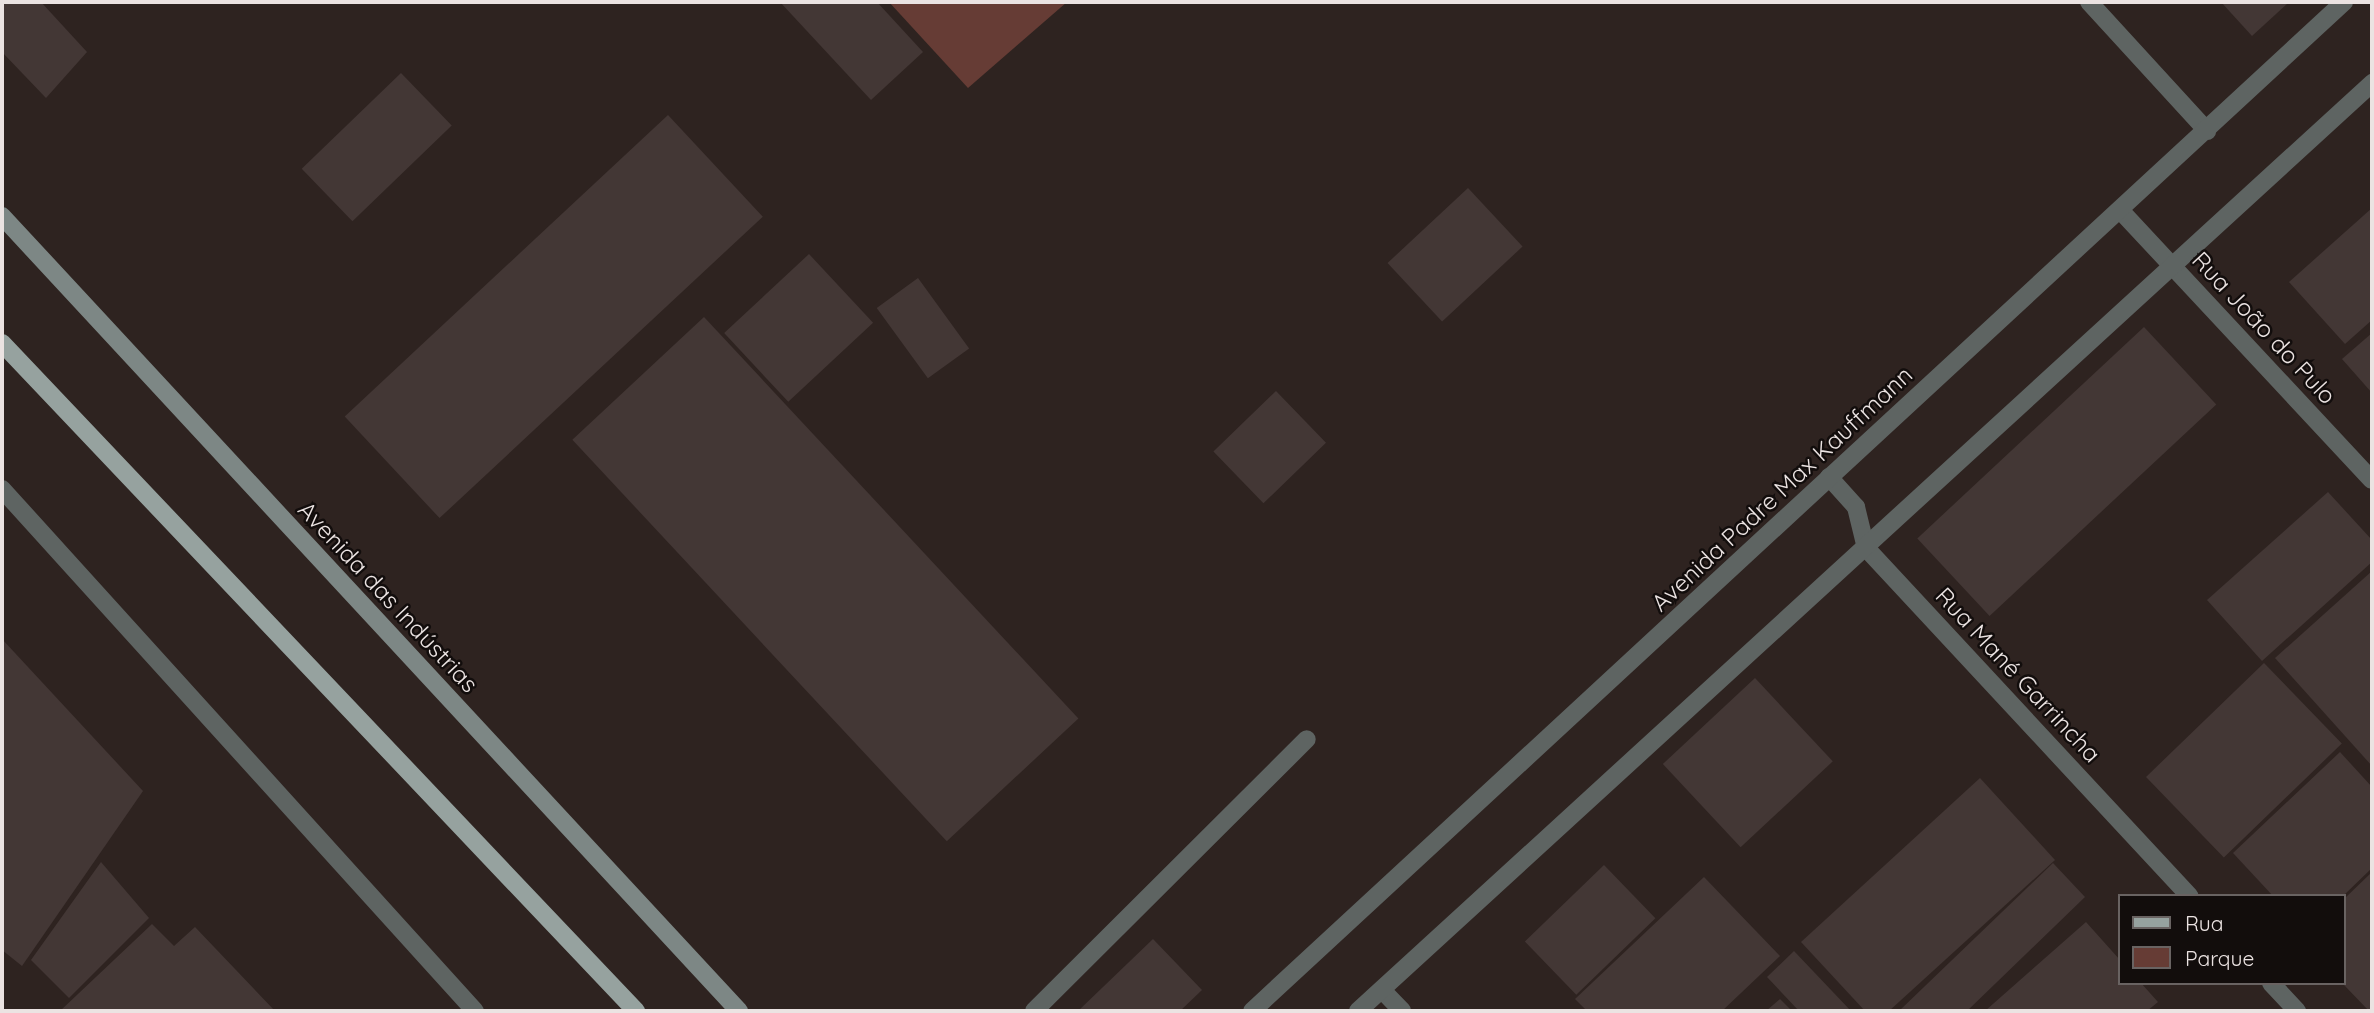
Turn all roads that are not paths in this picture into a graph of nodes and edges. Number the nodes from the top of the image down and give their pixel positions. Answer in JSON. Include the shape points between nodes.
{"nodes":[{"id":1,"x":2089,"y":2,"type":"edge"},
{"id":2,"x":2344,"y":2,"type":"edge"},
{"id":3,"x":2372,"y":83,"type":"edge"},
{"id":4,"x":2207,"y":131,"type":"junction"},
{"id":5,"x":2120,"y":210,"type":"junction"},
{"id":6,"x":2,"y":216,"type":"edge"},
{"id":7,"x":2174,"y":268,"type":"junction"},
{"id":8,"x":2,"y":343,"type":"edge"},
{"id":9,"x":1829,"y":477,"type":"junction"},
{"id":10,"x":2372,"y":480,"type":"edge"},
{"id":11,"x":2,"y":489,"type":"edge"},
{"id":12,"x":1866,"y":548,"type":"junction"},
{"id":13,"x":1307,"y":739,"type":"dead end"},
{"id":14,"x":2187,"y":894,"type":"edge"},
{"id":15,"x":2273,"y":985,"type":"edge"},
{"id":16,"x":1382,"y":990,"type":"junction"},
{"id":17,"x":475,"y":1011,"type":"edge"},
{"id":18,"x":636,"y":1011,"type":"edge"},
{"id":19,"x":739,"y":1011,"type":"edge"},
{"id":20,"x":1034,"y":1011,"type":"edge"},
{"id":21,"x":1252,"y":1011,"type":"edge"},
{"id":22,"x":1357,"y":1011,"type":"edge"},
{"id":23,"x":1402,"y":1011,"type":"edge"},
{"id":24,"x":2297,"y":1011,"type":"edge"}],
"edges":[{"from":1,"to":4,"type":"street"},
{"from":2,"to":4,"type":"street","name":"Avenida Padre Max Kauffmann"},
{"from":3,"to":7,"type":"street"},
{"from":4,"to":5,"type":"street","name":"Avenida Padre Max Kauffmann"},
{"from":5,"to":7,"type":"street","name":"Rua João do Pulo"},
{"from":5,"to":9,"type":"street","name":"Avenida Padre Max Kauffmann"},
{"from":6,"to":19,"type":"street","name":"Avenida das Indústrias"},
{"from":7,"to":10,"type":"street","name":"Rua João do Pulo"},
{"from":7,"to":12,"type":"street"},
{"from":8,"to":18,"type":"main road"},
{"from":9,"to":12,"type":"street","name":"Rua Mané Garrincha","via":[[1856,507]]},
{"from":9,"to":21,"type":"street","name":"Avenida Padre Max Kauffmann"},
{"from":11,"to":17,"type":"street"},
{"from":12,"to":14,"type":"street","name":"Rua Mané Garrincha"},
{"from":12,"to":16,"type":"street"},
{"from":13,"to":20,"type":"street"},
{"from":15,"to":24,"type":"street"},
{"from":16,"to":22,"type":"street"},
{"from":16,"to":23,"type":"street"}]}
